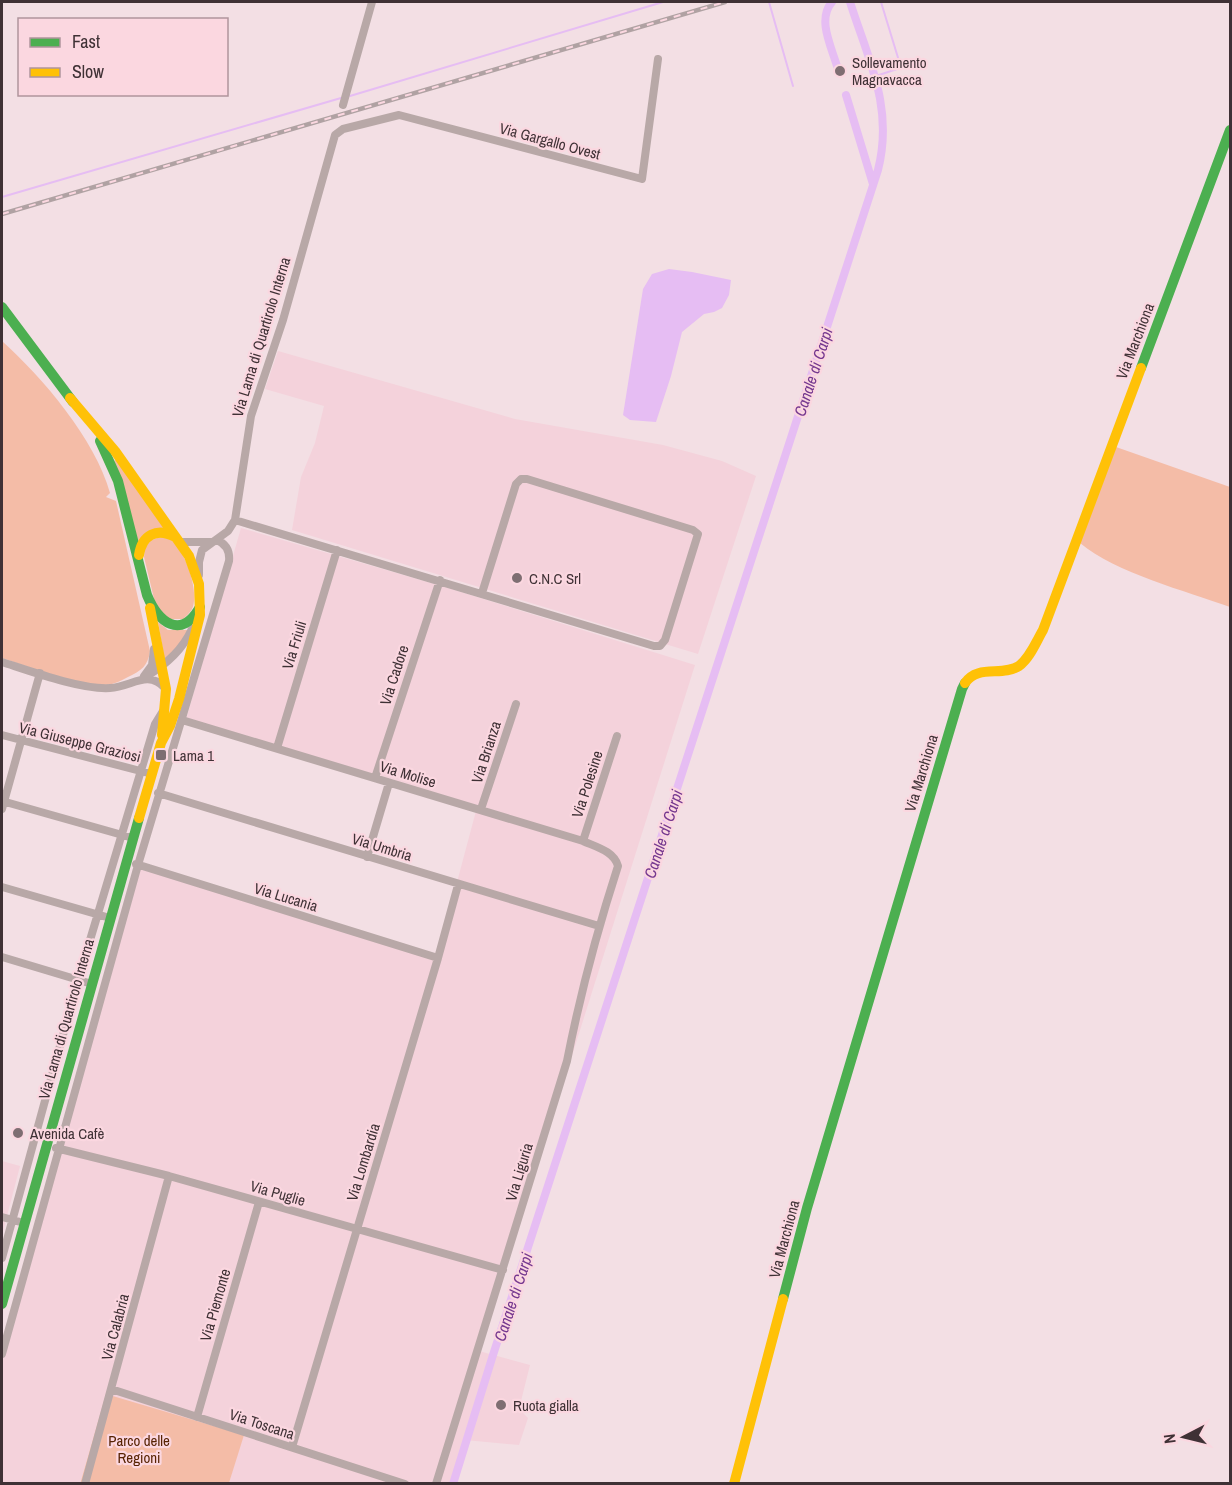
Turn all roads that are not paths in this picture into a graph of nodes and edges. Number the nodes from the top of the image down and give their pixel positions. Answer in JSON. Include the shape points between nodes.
{"nodes":[{"id":1,"x":372,"y":2,"type":"edge"},
{"id":2,"x":658,"y":59,"type":"dead end"},
{"id":3,"x":344,"y":105,"type":"dead end"},
{"id":4,"x":1230,"y":130,"type":"edge"},
{"id":5,"x":335,"y":135,"type":"joint"},
{"id":6,"x":2,"y":307,"type":"edge"},
{"id":7,"x":70,"y":398,"type":"junction"},
{"id":8,"x":235,"y":520,"type":"junction"},
{"id":9,"x":179,"y":541,"type":"junction"},
{"id":10,"x":215,"y":541,"type":"junction"},
{"id":11,"x":337,"y":550,"type":"junction"},
{"id":12,"x":139,"y":561,"type":"junction"},
{"id":13,"x":440,"y":580,"type":"junction"},
{"id":14,"x":200,"y":584,"type":"junction"},
{"id":15,"x":482,"y":593,"type":"junction"},
{"id":16,"x":148,"y":599,"type":"junction"},
{"id":17,"x":201,"y":606,"type":"junction"},
{"id":18,"x":2,"y":662,"type":"edge"},
{"id":19,"x":163,"y":667,"type":"junction"},
{"id":20,"x":40,"y":674,"type":"junction"},
{"id":21,"x":136,"y":682,"type":"junction"},
{"id":22,"x":166,"y":689,"type":"junction"},
{"id":23,"x":516,"y":704,"type":"dead end"},
{"id":24,"x":165,"y":707,"type":"junction"},
{"id":25,"x":182,"y":720,"type":"junction"},
{"id":26,"x":2,"y":735,"type":"edge"},
{"id":27,"x":617,"y":736,"type":"dead end"},
{"id":28,"x":21,"y":741,"type":"junction"},
{"id":29,"x":161,"y":743,"type":"junction"},
{"id":30,"x":277,"y":748,"type":"junction"},
{"id":31,"x":139,"y":771,"type":"junction"},
{"id":32,"x":152,"y":774,"type":"junction"},
{"id":33,"x":375,"y":778,"type":"junction"},
{"id":34,"x":389,"y":783,"type":"junction"},
{"id":35,"x":159,"y":793,"type":"junction"},
{"id":36,"x":2,"y":804,"type":"edge"},
{"id":37,"x":482,"y":809,"type":"junction"},
{"id":38,"x":120,"y":834,"type":"junction"},
{"id":39,"x":133,"y":838,"type":"junction"},
{"id":40,"x":583,"y":841,"type":"junction"},
{"id":41,"x":368,"y":856,"type":"junction"},
{"id":42,"x":126,"y":862,"type":"junction"},
{"id":43,"x":138,"y":865,"type":"junction"},
{"id":44,"x":618,"y":866,"type":"joint"},
{"id":45,"x":458,"y":885,"type":"junction"},
{"id":46,"x":2,"y":887,"type":"edge"},
{"id":47,"x":98,"y":914,"type":"junction"},
{"id":48,"x":110,"y":918,"type":"junction"},
{"id":49,"x":599,"y":926,"type":"junction"},
{"id":50,"x":2,"y":957,"type":"edge"},
{"id":51,"x":438,"y":958,"type":"junction"},
{"id":52,"x":78,"y":980,"type":"junction"},
{"id":53,"x":92,"y":984,"type":"junction"},
{"id":54,"x":59,"y":1099,"type":"junction"},
{"id":55,"x":44,"y":1108,"type":"junction"},
{"id":56,"x":46,"y":1145,"type":"junction"},
{"id":57,"x":59,"y":1149,"type":"junction"},
{"id":58,"x":169,"y":1176,"type":"junction"},
{"id":59,"x":259,"y":1202,"type":"junction"},
{"id":60,"x":2,"y":1217,"type":"edge"},
{"id":61,"x":12,"y":1220,"type":"junction"},
{"id":62,"x":24,"y":1223,"type":"junction"},
{"id":63,"x":357,"y":1229,"type":"junction"},
{"id":64,"x":2,"y":1258,"type":"edge"},
{"id":65,"x":503,"y":1270,"type":"junction"},
{"id":66,"x":2,"y":1304,"type":"edge"},
{"id":67,"x":2,"y":1354,"type":"edge"},
{"id":68,"x":111,"y":1389,"type":"junction"},
{"id":69,"x":197,"y":1417,"type":"junction"},
{"id":70,"x":292,"y":1447,"type":"junction"},
{"id":71,"x":85,"y":1484,"type":"edge"},
{"id":72,"x":405,"y":1484,"type":"edge"},
{"id":73,"x":436,"y":1484,"type":"edge"},
{"id":74,"x":734,"y":1484,"type":"edge"}],
"edges":[{"from":1,"to":3,"type":"street"},
{"from":2,"to":5,"type":"street","name":"Via Gargallo Ovest","via":[[642,179],[399,115],[343,129]]},
{"from":4,"to":74,"type":"main road","name":"Via Marchiona","via":[[1043,630],[1019,666],[1000,673],[970,676],[962,689],[807,1208]]},
{"from":5,"to":8,"type":"street","name":"Via Lama di Quartirolo Interna","via":[[283,320],[251,416]]},
{"from":6,"to":7,"type":"main road"},
{"from":7,"to":9,"type":"main road","via":[[115,451]]},
{"from":7,"to":12,"type":"main road","via":[[109,459]]},
{"from":8,"to":10,"type":"street"},
{"from":8,"to":11,"type":"street"},
{"from":9,"to":10,"type":"street"},
{"from":9,"to":12,"type":"main road","via":[[166,532],[149,535],[140,545]]},
{"from":9,"to":14,"type":"main road"},
{"from":10,"to":14,"type":"street","via":[[200,554]]},
{"from":10,"to":25,"type":"street","via":[[223,542],[228,549],[229,561]]},
{"from":11,"to":13,"type":"street"},
{"from":11,"to":30,"type":"street","name":"Via Friuli"},
{"from":12,"to":16,"type":"main road"},
{"from":13,"to":15,"type":"street"},
{"from":13,"to":33,"type":"street","name":"Via Cadore"},
{"from":14,"to":17,"type":"main road"},
{"from":15,"to":15,"type":"street","via":[[660,646],[698,534],[521,479],[516,484]]},
{"from":16,"to":17,"type":"main road","via":[[157,614],[178,625],[194,618]]},
{"from":16,"to":19,"type":"main road","name":"Via Lama di Quartirolo Interna"},
{"from":16,"to":21,"type":"street","via":[[155,653],[150,669]]},
{"from":17,"to":19,"type":"street","via":[[187,641]]},
{"from":17,"to":29,"type":"main road","name":"Via Lama di Quartirolo Interna","via":[[179,699]]},
{"from":18,"to":20,"type":"street"},
{"from":19,"to":21,"type":"street"},
{"from":19,"to":22,"type":"main road","name":"Via Lama di Quartirolo Interna"},
{"from":20,"to":21,"type":"street","via":[[94,688],[125,687]]},
{"from":20,"to":28,"type":"street"},
{"from":21,"to":22,"type":"street","via":[[152,678]]},
{"from":22,"to":24,"type":"main road","name":"Via Lama di Quartirolo Interna"},
{"from":23,"to":37,"type":"street","name":"Via Brianza"},
{"from":24,"to":29,"type":"main road","name":"Via Lama di Quartirolo Interna"},
{"from":24,"to":31,"type":"street","via":[[154,723]]},
{"from":25,"to":30,"type":"street","name":"Via Molise"},
{"from":25,"to":35,"type":"street"},
{"from":26,"to":28,"type":"street","name":"Via Giuseppe Graziosi"},
{"from":27,"to":40,"type":"street","name":"Via Polesine"},
{"from":28,"to":31,"type":"street","name":"Via Giuseppe Graziosi"},
{"from":28,"to":36,"type":"street"},
{"from":29,"to":32,"type":"main road","name":"Via Lama di Quartirolo Interna"},
{"from":30,"to":33,"type":"street","name":"Via Molise"},
{"from":31,"to":32,"type":"street","name":"Via Giuseppe Graziosi"},
{"from":31,"to":38,"type":"street"},
{"from":32,"to":39,"type":"main road","name":"Via Lama di Quartirolo Interna"},
{"from":33,"to":34,"type":"street","name":"Via Molise"},
{"from":34,"to":37,"type":"street","name":"Via Molise"},
{"from":34,"to":41,"type":"street"},
{"from":35,"to":41,"type":"street","name":"Via Umbria"},
{"from":35,"to":43,"type":"street"},
{"from":36,"to":38,"type":"street"},
{"from":37,"to":40,"type":"street","name":"Via Molise"},
{"from":38,"to":39,"type":"street"},
{"from":38,"to":47,"type":"street"},
{"from":39,"to":42,"type":"main road","name":"Via Lama di Quartirolo Interna"},
{"from":40,"to":44,"type":"street","name":"Via Molise","via":[[609,853]]},
{"from":41,"to":45,"type":"street","name":"Via Umbria"},
{"from":42,"to":43,"type":"street","name":"Via Lucania"},
{"from":42,"to":48,"type":"main road","name":"Via Lama di Quartirolo Interna"},
{"from":43,"to":51,"type":"street","name":"Via Lucania"},
{"from":43,"to":57,"type":"street"},
{"from":44,"to":49,"type":"street","name":"Via Liguria"},
{"from":45,"to":49,"type":"street","name":"Via Umbria"},
{"from":45,"to":51,"type":"street","name":"Via Lombardia"},
{"from":46,"to":47,"type":"street"},
{"from":47,"to":48,"type":"street"},
{"from":47,"to":52,"type":"street"},
{"from":48,"to":53,"type":"main road","name":"Via Lama di Quartirolo Interna"},
{"from":49,"to":65,"type":"street","name":"Via Liguria","via":[[567,1061]]},
{"from":50,"to":52,"type":"street"},
{"from":51,"to":63,"type":"street","name":"Via Lombardia"},
{"from":52,"to":53,"type":"street"},
{"from":52,"to":55,"type":"street"},
{"from":53,"to":54,"type":"main road","name":"Via Lama di Quartirolo Interna"},
{"from":54,"to":55,"type":"street"},
{"from":54,"to":56,"type":"main road","name":"Via Lama di Quartirolo Interna"},
{"from":55,"to":61,"type":"street"},
{"from":56,"to":57,"type":"street","name":"Via Puglie"},
{"from":56,"to":62,"type":"main road","name":"Via Lama di Quartirolo Interna"},
{"from":57,"to":58,"type":"street","name":"Via Puglie"},
{"from":57,"to":67,"type":"street"},
{"from":58,"to":59,"type":"street","name":"Via Puglie"},
{"from":58,"to":68,"type":"street","name":"Via Calabria"},
{"from":59,"to":63,"type":"street","name":"Via Puglie"},
{"from":59,"to":69,"type":"street","name":"Via Piemonte"},
{"from":60,"to":61,"type":"street"},
{"from":61,"to":62,"type":"street"},
{"from":61,"to":64,"type":"street"},
{"from":62,"to":66,"type":"main road","name":"Via Lama di Quartirolo Interna"},
{"from":63,"to":65,"type":"street","name":"Via Puglie"},
{"from":63,"to":70,"type":"street","name":"Via Lombardia"},
{"from":65,"to":73,"type":"street","name":"Via Liguria"},
{"from":68,"to":69,"type":"street","name":"Via Toscana"},
{"from":68,"to":71,"type":"street","name":"Via Calabria"},
{"from":69,"to":70,"type":"street","name":"Via Toscana"},
{"from":70,"to":72,"type":"street","name":"Via Toscana"}]}
